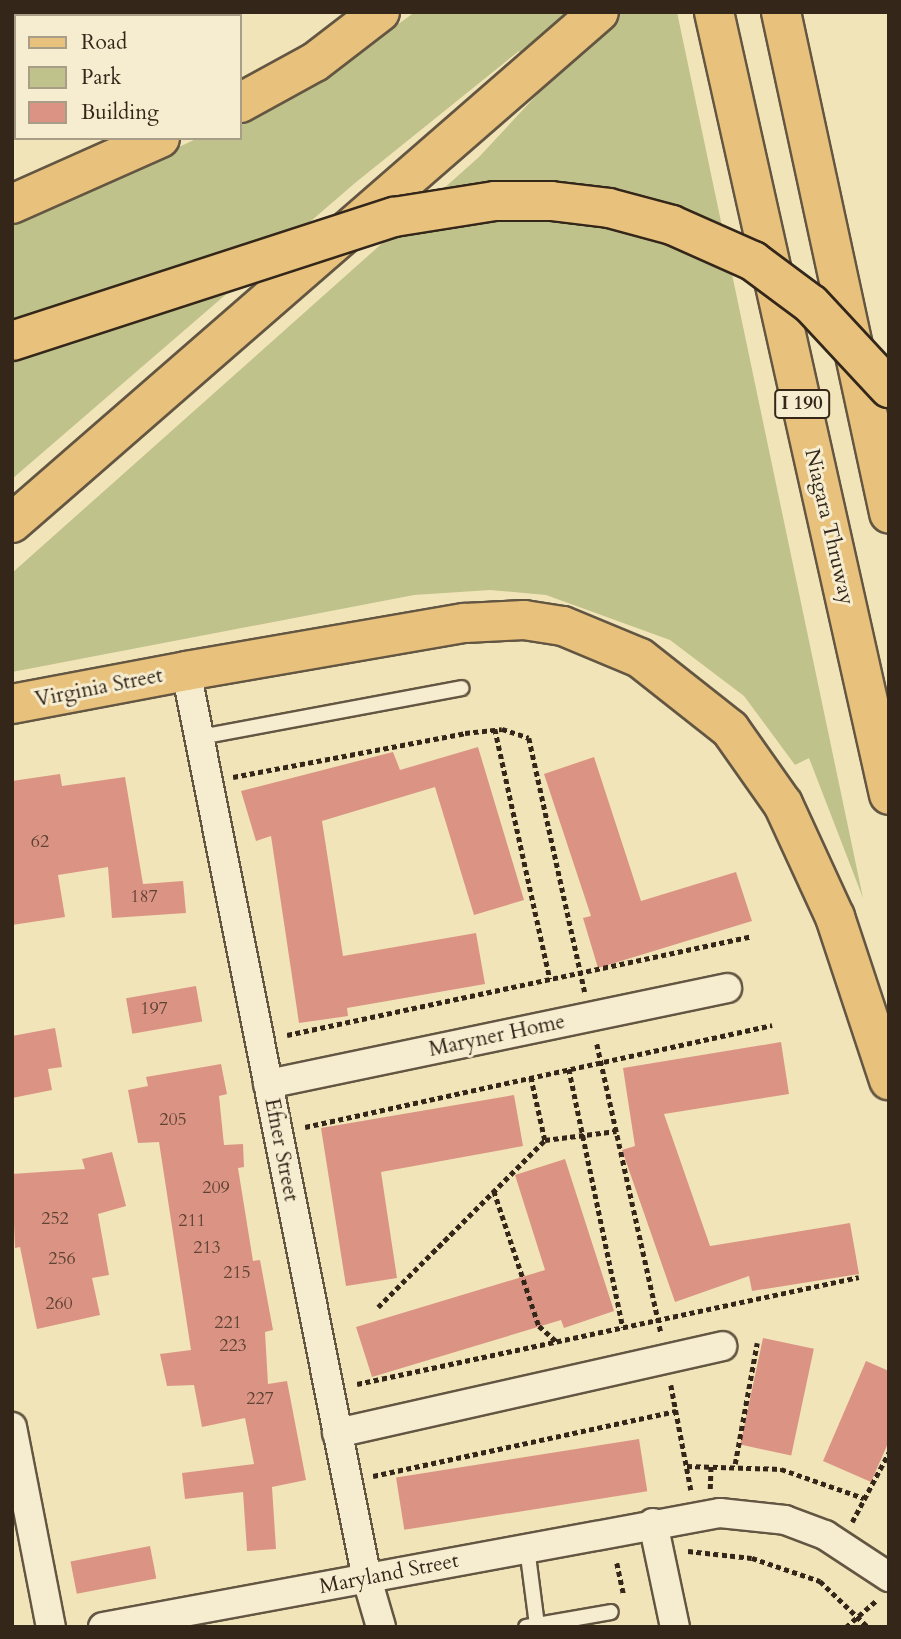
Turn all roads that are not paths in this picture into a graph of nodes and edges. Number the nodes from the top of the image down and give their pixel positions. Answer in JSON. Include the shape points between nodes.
{"nodes":[{"id":1,"x":380,"y":12,"type":"edge"},
{"id":2,"x":599,"y":12,"type":"edge"},
{"id":3,"x":714,"y":12,"type":"edge"},
{"id":4,"x":781,"y":12,"type":"edge"},
{"id":5,"x":242,"y":102,"type":"edge"},
{"id":6,"x":156,"y":140,"type":"edge"},
{"id":7,"x":12,"y":204,"type":"edge"},
{"id":8,"x":12,"y":341,"type":"edge"},
{"id":9,"x":889,"y":388,"type":"edge"},
{"id":10,"x":889,"y":513,"type":"edge"},
{"id":11,"x":12,"y":523,"type":"edge"},
{"id":12,"x":186,"y":671,"type":"junction"},
{"id":13,"x":461,"y":688,"type":"dead end"},
{"id":14,"x":12,"y":704,"type":"edge"},
{"id":15,"x":200,"y":737,"type":"junction"},
{"id":16,"x":889,"y":795,"type":"edge"},
{"id":17,"x":727,"y":988,"type":"dead end"},
{"id":18,"x":889,"y":1080,"type":"edge"},
{"id":19,"x":268,"y":1084,"type":"junction"},
{"id":20,"x":722,"y":1346,"type":"dead end"},
{"id":21,"x":12,"y":1427,"type":"edge"},
{"id":22,"x":337,"y":1433,"type":"junction"},
{"id":23,"x":674,"y":1515,"type":"junction"},
{"id":24,"x":527,"y":1548,"type":"junction"},
{"id":25,"x":889,"y":1577,"type":"edge"},
{"id":26,"x":367,"y":1579,"type":"junction"},
{"id":27,"x":611,"y":1612,"type":"dead end"},
{"id":28,"x":532,"y":1626,"type":"edge"},
{"id":29,"x":51,"y":1627,"type":"edge"},
{"id":30,"x":103,"y":1627,"type":"edge"},
{"id":31,"x":381,"y":1627,"type":"edge"},
{"id":32,"x":675,"y":1627,"type":"edge"}],
"edges":[{"from":1,"to":5,"type":"main road","via":[[315,62]]},
{"from":2,"to":11,"type":"main road"},
{"from":3,"to":16,"type":"main road","name":"Niagara Thruway","number":"I 190"},
{"from":4,"to":10,"type":"main road","number":"I 190"},
{"from":6,"to":7,"type":"main road"},
{"from":8,"to":9,"type":"main road","bridge":true,"via":[[394,217],[495,201],[551,201],[609,208],[672,225],[744,256],[811,304]]},
{"from":12,"to":14,"type":"main road","name":"Virginia Street"},
{"from":12,"to":15,"type":"street","name":"Efner Street"},
{"from":12,"to":18,"type":"main road","name":"Virginia Street","via":[[465,623],[524,620],[563,626],[640,658],[730,729],[783,804],[835,917]]},
{"from":13,"to":15,"type":"lane"},
{"from":15,"to":19,"type":"street","name":"Efner Street"},
{"from":17,"to":19,"type":"street","name":"Maryner Home"},
{"from":19,"to":22,"type":"street","name":"Efner Street"},
{"from":20,"to":22,"type":"street"},
{"from":21,"to":29,"type":"street"},
{"from":22,"to":26,"type":"street","name":"Efner Street"},
{"from":23,"to":24,"type":"street","name":"Maryland Street"},
{"from":23,"to":25,"type":"street","name":"Maryland Street","via":[[720,1513],[785,1520],[841,1543]]},
{"from":23,"to":32,"type":"street"},
{"from":24,"to":26,"type":"street","name":"Maryland Street"},
{"from":24,"to":28,"type":"lane"},
{"from":26,"to":30,"type":"street","name":"Maryland Street"},
{"from":26,"to":31,"type":"street","name":"Efner Street"},
{"from":27,"to":28,"type":"lane"}]}
